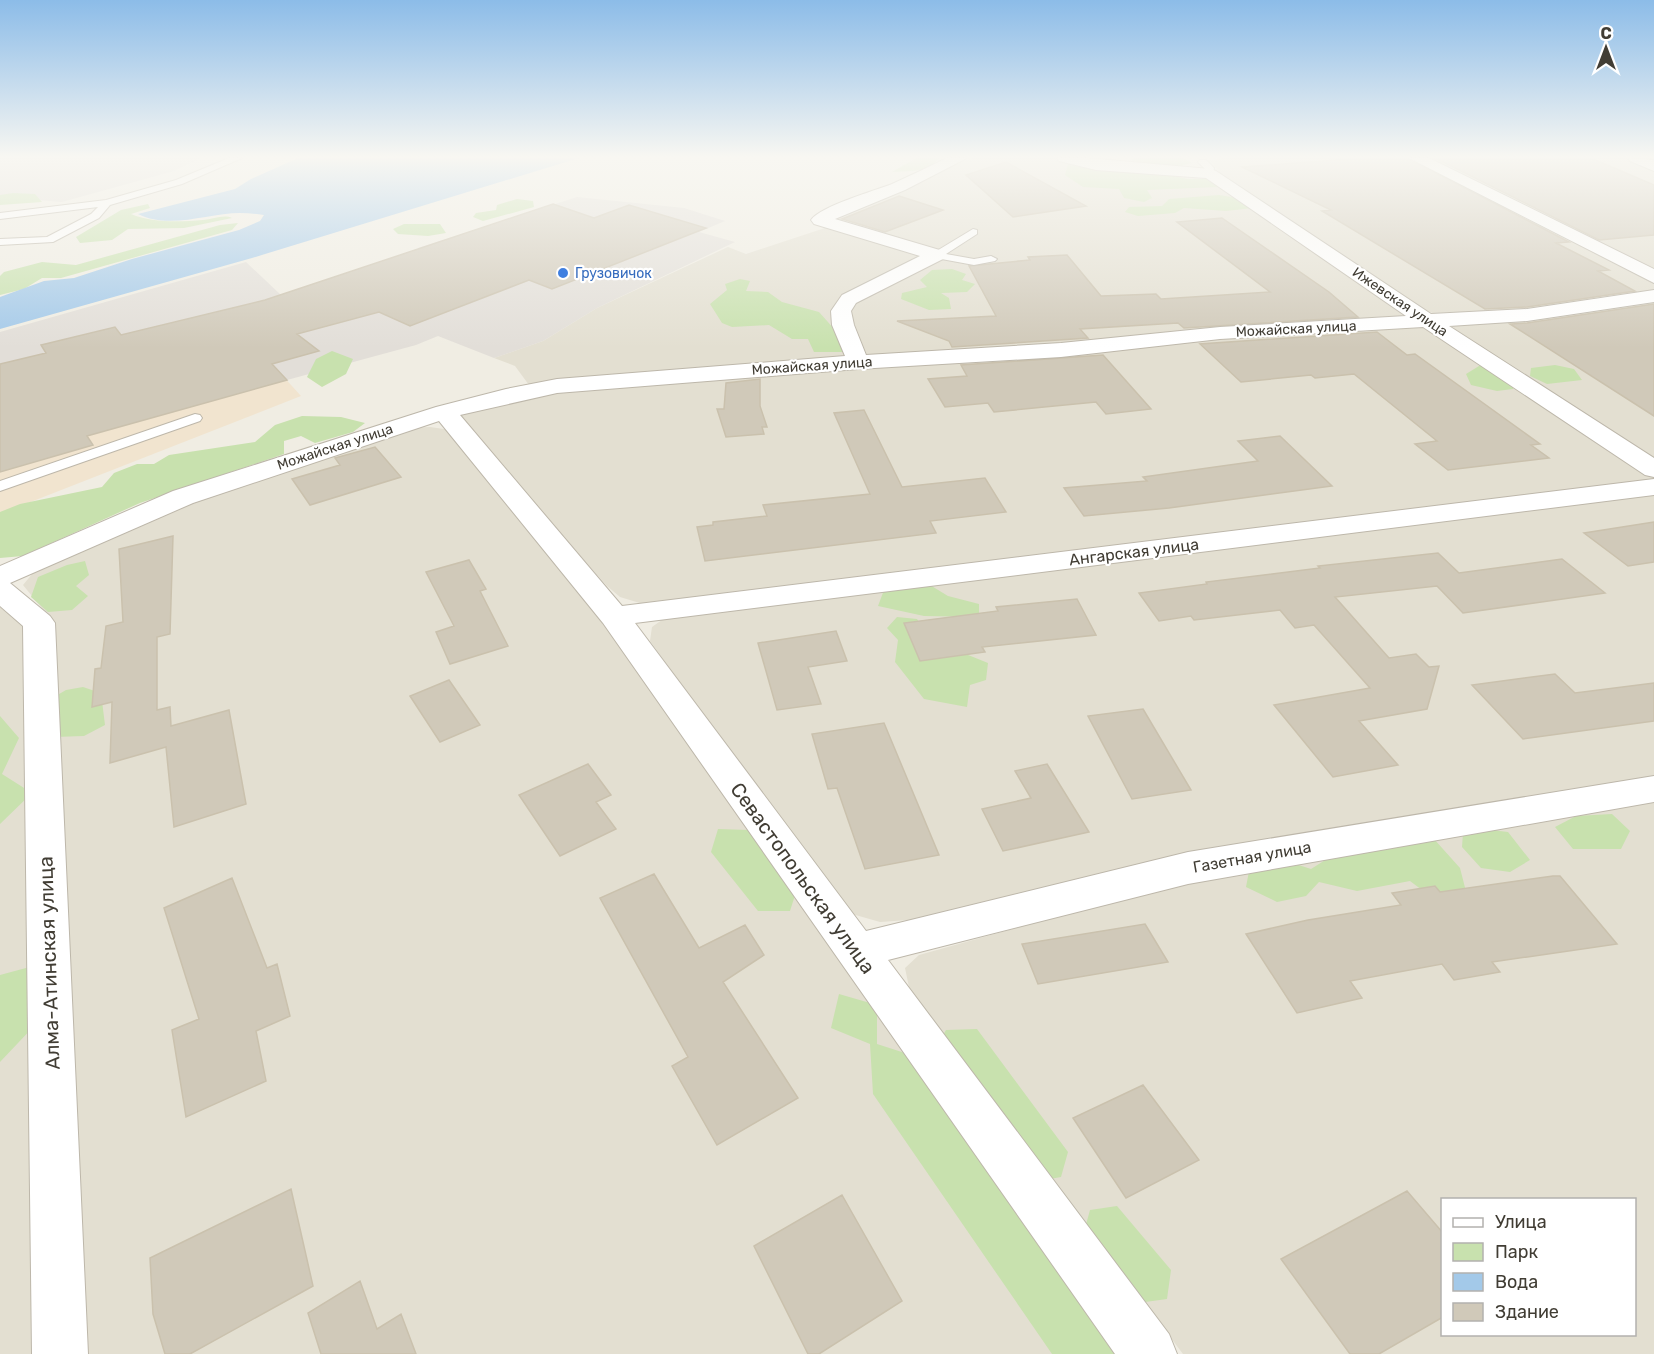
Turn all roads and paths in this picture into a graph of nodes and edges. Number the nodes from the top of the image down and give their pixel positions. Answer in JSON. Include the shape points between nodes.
{"nodes":[{"id":1,"x":85,"y":221,"type":"edge"},
{"id":2,"x":824,"y":221,"type":"edge"},
{"id":3,"x":1284,"y":221,"type":"edge"},
{"id":4,"x":1542,"y":221,"type":"edge"},
{"id":5,"x":973,"y":232,"type":"dead end"},
{"id":6,"x":0,"y":242,"type":"edge"},
{"id":7,"x":936,"y":255,"type":"junction"},
{"id":8,"x":990,"y":259,"type":"dead end"},
{"id":9,"x":1654,"y":277,"type":"edge"},
{"id":10,"x":1654,"y":296,"type":"edge"},
{"id":11,"x":1428,"y":321,"type":"junction"},
{"id":12,"x":858,"y":363,"type":"junction"},
{"id":13,"x":444,"y":412,"type":"junction"},
{"id":14,"x":195,"y":418,"type":"dead end"},
{"id":15,"x":1654,"y":470,"type":"edge"},
{"id":16,"x":0,"y":486,"type":"edge"},
{"id":17,"x":1654,"y":488,"type":"edge"},
{"id":18,"x":0,"y":577,"type":"edge"},
{"id":19,"x":0,"y":590,"type":"edge"},
{"id":20,"x":614,"y":616,"type":"junction"},
{"id":21,"x":1654,"y":789,"type":"edge"},
{"id":22,"x":855,"y":951,"type":"junction"},
{"id":23,"x":60,"y":1354,"type":"edge"},
{"id":24,"x":1149,"y":1354,"type":"edge"}],
"edges":[{"from":1,"to":6,"type":"lane","via":[[49,240]]},
{"from":2,"to":7,"type":"street"},
{"from":3,"to":11,"type":"street","name":"Ижевская улица"},
{"from":4,"to":9,"type":"street"},
{"from":5,"to":7,"type":"lane"},
{"from":7,"to":8,"type":"lane","via":[[974,262]]},
{"from":7,"to":12,"type":"street","via":[[849,299],[841,311]]},
{"from":10,"to":11,"type":"street","name":"Можайская улица","via":[[1527,315]]},
{"from":11,"to":12,"type":"street","name":"Можайская улица","via":[[1220,333],[1061,350]]},
{"from":11,"to":15,"type":"street","name":"Ижевская улица"},
{"from":12,"to":13,"type":"street","name":"Можайская улица","via":[[557,386]]},
{"from":13,"to":18,"type":"street","name":"Можайская улица","via":[[183,497]]},
{"from":13,"to":20,"type":"street","name":"Севастопольская улица"},
{"from":14,"to":16,"type":"lane"},
{"from":17,"to":20,"type":"street","name":"Ангарская улица"},
{"from":19,"to":23,"type":"street","name":"Алма-Атинская улица","via":[[39,623]]},
{"from":20,"to":22,"type":"street","name":"Севастопольская улица"},
{"from":21,"to":22,"type":"street","name":"Газетная улица","via":[[1188,868]]},
{"from":22,"to":24,"type":"street","name":"Севастопольская улица"}]}
